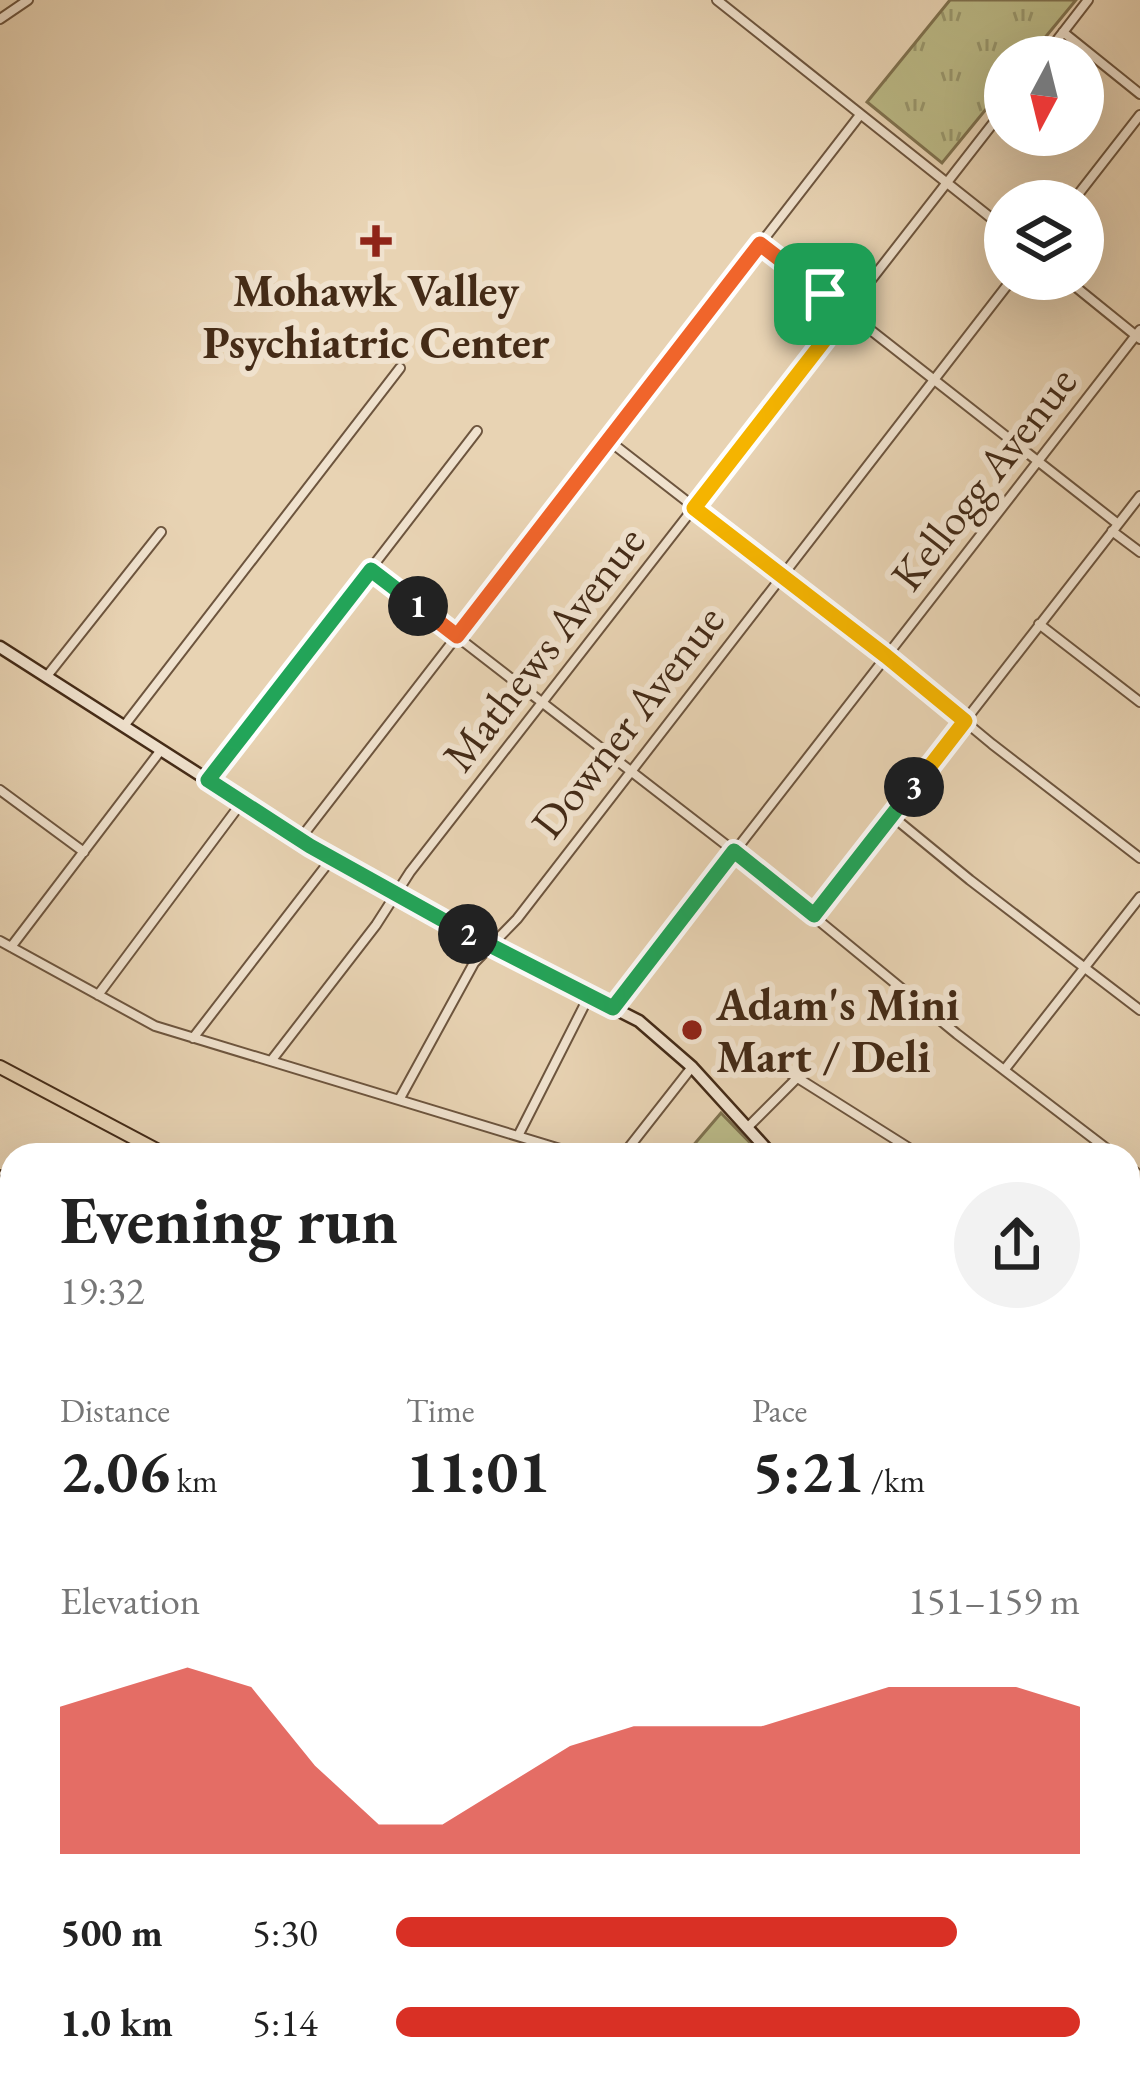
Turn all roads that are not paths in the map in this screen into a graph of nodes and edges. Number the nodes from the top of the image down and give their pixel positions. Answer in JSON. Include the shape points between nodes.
{"nodes":[{"id":1,"x":28,"y":0,"type":"edge"},
{"id":2,"x":717,"y":0,"type":"edge"},
{"id":3,"x":1088,"y":0,"type":"edge"},
{"id":4,"x":0,"y":19,"type":"edge"},
{"id":5,"x":1063,"y":32,"type":"junction"},
{"id":6,"x":1060,"y":36,"type":"edge"},
{"id":7,"x":1140,"y":94,"type":"edge"},
{"id":8,"x":860,"y":115,"type":"junction"},
{"id":9,"x":1140,"y":115,"type":"edge"},
{"id":10,"x":984,"y":135,"type":"edge"},
{"id":11,"x":1089,"y":180,"type":"edge"},
{"id":12,"x":946,"y":183,"type":"junction"},
{"id":13,"x":984,"y":213,"type":"edge"},
{"id":14,"x":760,"y":244,"type":"junction"},
{"id":15,"x":996,"y":300,"type":"edge"},
{"id":16,"x":1093,"y":300,"type":"edge"},
{"id":17,"x":847,"y":311,"type":"junction"},
{"id":18,"x":1138,"y":335,"type":"edge"},
{"id":19,"x":400,"y":368,"type":"dead end"},
{"id":20,"x":934,"y":380,"type":"junction"},
{"id":21,"x":477,"y":431,"type":"dead end"},
{"id":22,"x":608,"y":440,"type":"junction"},
{"id":23,"x":1039,"y":460,"type":"junction"},
{"id":24,"x":1140,"y":496,"type":"edge"},
{"id":25,"x":694,"y":508,"type":"junction"},
{"id":26,"x":1115,"y":527,"type":"junction"},
{"id":27,"x":161,"y":532,"type":"dead end"},
{"id":28,"x":1140,"y":552,"type":"edge"},
{"id":29,"x":371,"y":570,"type":"junction"},
{"id":30,"x":782,"y":574,"type":"junction"},
{"id":31,"x":1040,"y":624,"type":"junction"},
{"id":32,"x":457,"y":636,"type":"junction"},
{"id":33,"x":0,"y":647,"type":"edge"},
{"id":34,"x":886,"y":656,"type":"junction"},
{"id":35,"x":46,"y":678,"type":"junction"},
{"id":36,"x":1140,"y":702,"type":"edge"},
{"id":37,"x":541,"y":703,"type":"junction"},
{"id":38,"x":965,"y":721,"type":"junction"},
{"id":39,"x":124,"y":726,"type":"junction"},
{"id":40,"x":161,"y":750,"type":"junction"},
{"id":41,"x":630,"y":771,"type":"junction"},
{"id":42,"x":208,"y":780,"type":"junction"},
{"id":43,"x":0,"y":790,"type":"edge"},
{"id":44,"x":242,"y":802,"type":"junction"},
{"id":45,"x":892,"y":816,"type":"junction"},
{"id":46,"x":300,"y":839,"type":"junction"},
{"id":47,"x":734,"y":851,"type":"junction"},
{"id":48,"x":84,"y":852,"type":"junction"},
{"id":49,"x":1140,"y":857,"type":"edge"},
{"id":50,"x":332,"y":858,"type":"junction"},
{"id":51,"x":397,"y":895,"type":"junction"},
{"id":52,"x":1140,"y":897,"type":"edge"},
{"id":53,"x":814,"y":915,"type":"junction"},
{"id":54,"x":0,"y":941,"type":"edge"},
{"id":55,"x":491,"y":946,"type":"junction"},
{"id":56,"x":11,"y":947,"type":"junction"},
{"id":57,"x":1085,"y":968,"type":"junction"},
{"id":58,"x":98,"y":995,"type":"junction"},
{"id":59,"x":589,"y":996,"type":"junction"},
{"id":60,"x":613,"y":1008,"type":"junction"},
{"id":61,"x":1140,"y":1010,"type":"edge"},
{"id":62,"x":193,"y":1038,"type":"junction"},
{"id":63,"x":766,"y":1058,"type":"dead end"},
{"id":64,"x":271,"y":1061,"type":"junction"},
{"id":65,"x":0,"y":1067,"type":"edge"},
{"id":66,"x":692,"y":1067,"type":"junction"},
{"id":67,"x":1005,"y":1070,"type":"junction"},
{"id":68,"x":798,"y":1077,"type":"junction"},
{"id":69,"x":399,"y":1100,"type":"junction"},
{"id":70,"x":747,"y":1128,"type":"junction"},
{"id":71,"x":518,"y":1136,"type":"junction"},
{"id":72,"x":143,"y":1143,"type":"edge"},
{"id":73,"x":541,"y":1143,"type":"edge"},
{"id":74,"x":632,"y":1143,"type":"edge"},
{"id":75,"x":761,"y":1143,"type":"edge"},
{"id":76,"x":901,"y":1143,"type":"edge"},
{"id":77,"x":1100,"y":1143,"type":"edge"}],
"edges":[{"from":1,"to":4,"type":"street"},
{"from":2,"to":8,"type":"street"},
{"from":3,"to":5,"type":"street"},
{"from":5,"to":6,"type":"street"},
{"from":5,"to":7,"type":"street"},
{"from":8,"to":12,"type":"street"},
{"from":8,"to":14,"type":"street"},
{"from":9,"to":11,"type":"street"},
{"from":10,"to":12,"type":"street","name":"Mathews Avenue"},
{"from":12,"to":13,"type":"street"},
{"from":12,"to":17,"type":"street","name":"Mathews Avenue"},
{"from":14,"to":17,"type":"street"},
{"from":14,"to":22,"type":"street"},
{"from":15,"to":20,"type":"street","name":"Downer Avenue"},
{"from":16,"to":18,"type":"street"},
{"from":17,"to":20,"type":"street"},
{"from":17,"to":25,"type":"street","name":"Mathews Avenue"},
{"from":18,"to":23,"type":"street","name":"Kellogg Avenue"},
{"from":19,"to":39,"type":"street"},
{"from":20,"to":23,"type":"street"},
{"from":20,"to":30,"type":"street","name":"Downer Avenue"},
{"from":21,"to":29,"type":"street"},
{"from":22,"to":25,"type":"street"},
{"from":22,"to":32,"type":"street"},
{"from":23,"to":26,"type":"street"},
{"from":23,"to":34,"type":"street","name":"Kellogg Avenue"},
{"from":24,"to":26,"type":"street"},
{"from":25,"to":30,"type":"street"},
{"from":25,"to":37,"type":"street","name":"Mathews Avenue"},
{"from":26,"to":28,"type":"street"},
{"from":26,"to":31,"type":"street"},
{"from":27,"to":35,"type":"street"},
{"from":29,"to":32,"type":"street"},
{"from":29,"to":42,"type":"street"},
{"from":30,"to":34,"type":"street"},
{"from":30,"to":41,"type":"street","name":"Downer Avenue"},
{"from":31,"to":36,"type":"street"},
{"from":31,"to":38,"type":"street"},
{"from":32,"to":37,"type":"street"},
{"from":32,"to":46,"type":"street"},
{"from":33,"to":35,"type":"street"},
{"from":34,"to":38,"type":"street"},
{"from":34,"to":47,"type":"street","name":"Kellogg Avenue"},
{"from":35,"to":39,"type":"street"},
{"from":37,"to":41,"type":"street"},
{"from":37,"to":51,"type":"street","name":"Mathews Avenue"},
{"from":38,"to":45,"type":"street"},
{"from":38,"to":49,"type":"street"},
{"from":39,"to":40,"type":"street"},
{"from":40,"to":42,"type":"street"},
{"from":40,"to":48,"type":"street"},
{"from":41,"to":47,"type":"street"},
{"from":41,"to":55,"type":"street","name":"Downer Avenue"},
{"from":42,"to":44,"type":"street"},
{"from":43,"to":48,"type":"street"},
{"from":44,"to":46,"type":"street"},
{"from":44,"to":58,"type":"street"},
{"from":45,"to":53,"type":"street"},
{"from":45,"to":57,"type":"street"},
{"from":46,"to":50,"type":"street"},
{"from":47,"to":53,"type":"street"},
{"from":47,"to":60,"type":"street","name":"Kellogg Avenue"},
{"from":48,"to":56,"type":"street"},
{"from":50,"to":51,"type":"street"},
{"from":50,"to":62,"type":"street"},
{"from":51,"to":55,"type":"street"},
{"from":51,"to":64,"type":"street","name":"Mathews Avenue"},
{"from":52,"to":57,"type":"street"},
{"from":53,"to":67,"type":"street"},
{"from":54,"to":56,"type":"street"},
{"from":55,"to":59,"type":"street"},
{"from":55,"to":69,"type":"street","name":"Downer Avenue","via":[[473,963]]},
{"from":56,"to":58,"type":"street"},
{"from":57,"to":61,"type":"street"},
{"from":57,"to":67,"type":"street"},
{"from":58,"to":62,"type":"street"},
{"from":59,"to":60,"type":"street"},
{"from":59,"to":71,"type":"street"},
{"from":60,"to":66,"type":"street"},
{"from":62,"to":64,"type":"street"},
{"from":63,"to":68,"type":"street"},
{"from":64,"to":69,"type":"street"},
{"from":65,"to":72,"type":"main road"},
{"from":66,"to":70,"type":"street"},
{"from":66,"to":74,"type":"street"},
{"from":67,"to":77,"type":"street"},
{"from":68,"to":70,"type":"street"},
{"from":68,"to":76,"type":"street"},
{"from":69,"to":71,"type":"street"},
{"from":70,"to":75,"type":"street"},
{"from":71,"to":73,"type":"street"}]}
